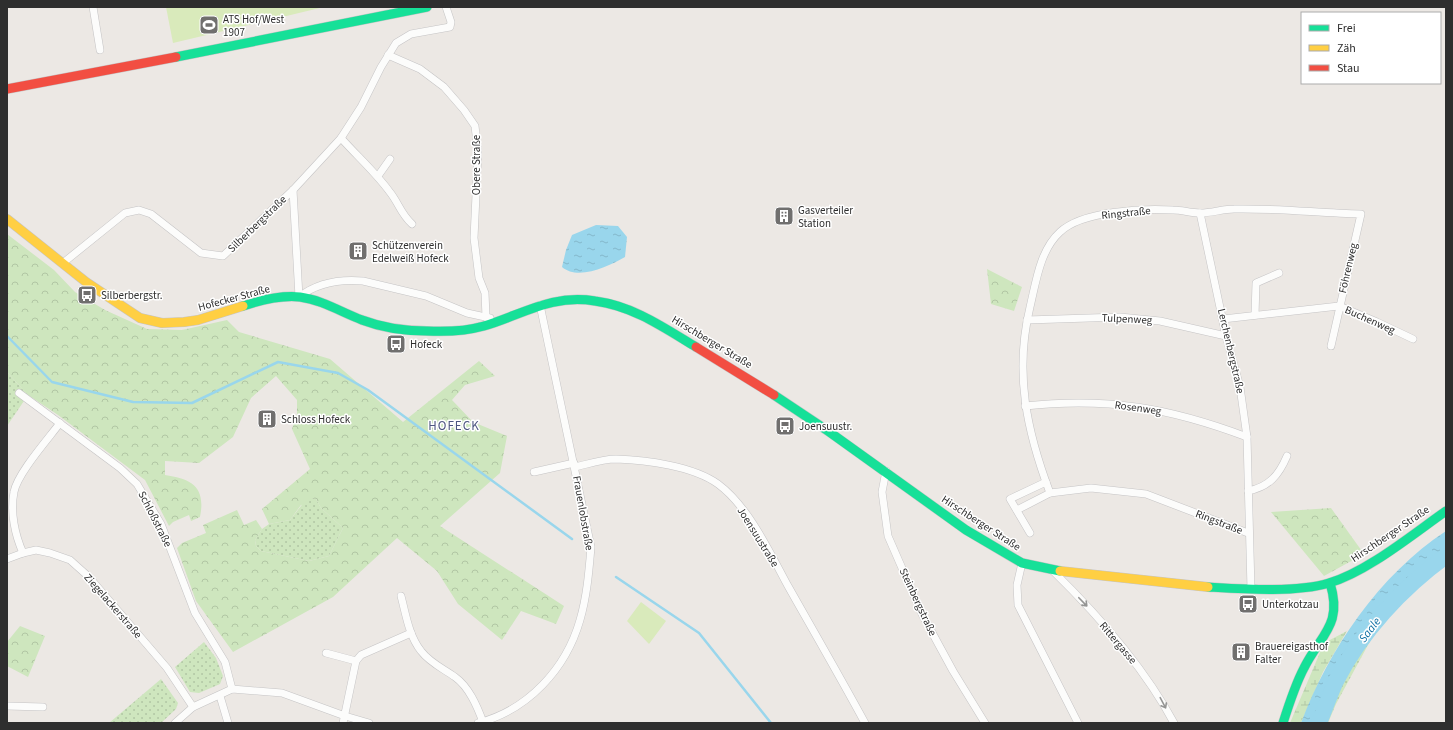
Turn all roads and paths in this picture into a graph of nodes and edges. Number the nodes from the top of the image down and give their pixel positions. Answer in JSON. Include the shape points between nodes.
{"nodes":[{"id":1,"x":93,"y":7,"type":"edge"},
{"id":2,"x":426,"y":7,"type":"edge"},
{"id":3,"x":446,"y":7,"type":"edge"},
{"id":4,"x":100,"y":50,"type":"dead end"},
{"id":5,"x":388,"y":55,"type":"junction"},
{"id":6,"x":7,"y":89,"type":"edge"},
{"id":7,"x":341,"y":138,"type":"junction"},
{"id":8,"x":390,"y":158,"type":"dead end"},
{"id":9,"x":378,"y":176,"type":"junction"},
{"id":10,"x":293,"y":190,"type":"junction"},
{"id":11,"x":1200,"y":213,"type":"junction"},
{"id":12,"x":1361,"y":214,"type":"joint"},
{"id":13,"x":7,"y":219,"type":"edge"},
{"id":14,"x":412,"y":224,"type":"dead end"},
{"id":15,"x":63,"y":263,"type":"junction"},
{"id":16,"x":1279,"y":272,"type":"dead end"},
{"id":17,"x":298,"y":297,"type":"junction"},
{"id":18,"x":540,"y":305,"type":"junction"},
{"id":19,"x":1339,"y":306,"type":"junction"},
{"id":20,"x":1255,"y":315,"type":"junction"},
{"id":21,"x":486,"y":317,"type":"junction"},
{"id":22,"x":1223,"y":319,"type":"junction"},
{"id":23,"x":1027,"y":320,"type":"junction"},
{"id":24,"x":502,"y":321,"type":"junction"},
{"id":25,"x":1226,"y":336,"type":"junction"},
{"id":26,"x":1413,"y":340,"type":"dead end"},
{"id":27,"x":1331,"y":346,"type":"dead end"},
{"id":28,"x":19,"y":393,"type":"dead end"},
{"id":29,"x":1025,"y":406,"type":"junction"},
{"id":30,"x":60,"y":423,"type":"junction"},
{"id":31,"x":1247,"y":437,"type":"junction"},
{"id":32,"x":1287,"y":456,"type":"dead end"},
{"id":33,"x":574,"y":465,"type":"junction"},
{"id":34,"x":886,"y":471,"type":"junction"},
{"id":35,"x":534,"y":472,"type":"dead end"},
{"id":36,"x":1046,"y":482,"type":"junction"},
{"id":37,"x":10,"y":490,"type":"edge"},
{"id":38,"x":1248,"y":491,"type":"junction"},
{"id":39,"x":1050,"y":494,"type":"junction"},
{"id":40,"x":1017,"y":510,"type":"junction"},
{"id":41,"x":1446,"y":511,"type":"edge"},
{"id":42,"x":1030,"y":533,"type":"dead end"},
{"id":43,"x":1248,"y":533,"type":"junction"},
{"id":44,"x":23,"y":553,"type":"junction"},
{"id":45,"x":7,"y":559,"type":"edge"},
{"id":46,"x":1022,"y":564,"type":"junction"},
{"id":47,"x":1054,"y":572,"type":"junction"},
{"id":48,"x":1330,"y":583,"type":"junction"},
{"id":49,"x":1251,"y":589,"type":"junction"},
{"id":50,"x":401,"y":596,"type":"dead end"},
{"id":51,"x":411,"y":633,"type":"junction"},
{"id":52,"x":326,"y":653,"type":"dead end"},
{"id":53,"x":356,"y":661,"type":"junction"},
{"id":54,"x":232,"y":689,"type":"junction"},
{"id":55,"x":220,"y":696,"type":"junction"},
{"id":56,"x":7,"y":706,"type":"edge"},
{"id":57,"x":43,"y":707,"type":"dead end"},
{"id":58,"x":193,"y":707,"type":"junction"},
{"id":59,"x":344,"y":720,"type":"edge"},
{"id":60,"x":480,"y":722,"type":"edge"},
{"id":61,"x":175,"y":723,"type":"edge"},
{"id":62,"x":228,"y":723,"type":"edge"},
{"id":63,"x":369,"y":723,"type":"edge"},
{"id":64,"x":865,"y":723,"type":"edge"},
{"id":65,"x":985,"y":723,"type":"edge"},
{"id":66,"x":1078,"y":723,"type":"edge"},
{"id":67,"x":1174,"y":723,"type":"edge"},
{"id":68,"x":1283,"y":723,"type":"edge"}],
"edges":[{"from":1,"to":4,"type":"street"},
{"from":2,"to":6,"type":"main road"},
{"from":3,"to":5,"type":"street","name":"Silberbergstraße","via":[[450,27],[411,34],[396,43]]},
{"from":5,"to":7,"type":"street","name":"Silberbergstraße","via":[[361,107]]},
{"from":5,"to":21,"type":"street","name":"Obere Straße","via":[[420,69],[444,87],[475,126],[478,152],[474,238],[479,278],[485,293]]},
{"from":7,"to":9,"type":"street"},
{"from":7,"to":10,"type":"street","name":"Silberbergstraße"},
{"from":8,"to":9,"type":"street"},
{"from":9,"to":14,"type":"street","via":[[403,215]]},
{"from":10,"to":15,"type":"street","name":"Silberbergstraße","via":[[223,256],[201,253],[151,214],[139,210],[125,213]]},
{"from":10,"to":17,"type":"street"},
{"from":11,"to":12,"type":"street","name":"Ringstraße","via":[[1233,209]]},
{"from":11,"to":22,"type":"street","name":"Lerchenbergstraße"},
{"from":11,"to":23,"type":"street","name":"Ringstraße","via":[[1141,209],[1107,213],[1083,220],[1061,231],[1052,240],[1045,254]]},
{"from":12,"to":19,"type":"street","name":"Föhrenweg"},
{"from":13,"to":15,"type":"main road","name":"Hofecker Straße"},
{"from":15,"to":17,"type":"main road","name":"Hofecker Straße","via":[[99,292],[139,318],[161,323],[188,322],[260,301]]},
{"from":16,"to":20,"type":"street","via":[[1256,283]]},
{"from":17,"to":21,"type":"street","via":[[310,288],[324,284],[363,281],[426,296],[467,313]]},
{"from":17,"to":24,"type":"main road","name":"Hofecker Straße","via":[[322,302],[370,323],[412,332],[465,330]]},
{"from":18,"to":24,"type":"main road","name":"Hofecker Straße"},
{"from":18,"to":33,"type":"street","name":"Frauenlobstraße"},
{"from":18,"to":34,"type":"main road","name":"Hirschberger Straße","via":[[561,300],[594,301],[628,308],[641,314],[757,384]]},
{"from":19,"to":20,"type":"street","name":"Buchenweg"},
{"from":19,"to":26,"type":"street","name":"Buchenweg"},
{"from":19,"to":27,"type":"street","name":"Föhrenweg"},
{"from":20,"to":22,"type":"street","name":"Buchenweg"},
{"from":21,"to":24,"type":"street"},
{"from":22,"to":25,"type":"street","name":"Lerchenbergstraße"},
{"from":23,"to":25,"type":"street","name":"Tulpenweg","via":[[1120,318],[1160,321]]},
{"from":23,"to":29,"type":"street","name":"Ringstraße","via":[[1022,351]]},
{"from":25,"to":31,"type":"street","name":"Lerchenbergstraße","via":[[1240,387]]},
{"from":28,"to":30,"type":"street","name":"Schloßstraße"},
{"from":29,"to":31,"type":"street","name":"Rosenweg","via":[[1092,402],[1129,406],[1187,416]]},
{"from":29,"to":36,"type":"street","name":"Ringstraße"},
{"from":30,"to":37,"type":"street"},
{"from":30,"to":54,"type":"street","name":"Schloßstraße","via":[[120,468],[137,484],[150,504],[195,613],[225,662]]},
{"from":31,"to":38,"type":"street","name":"Lerchenbergstraße"},
{"from":32,"to":38,"type":"street","via":[[1280,472],[1270,482]]},
{"from":33,"to":35,"type":"street","name":"Joensuustraße"},
{"from":33,"to":60,"type":"street","name":"Frauenlobstraße","via":[[591,547],[588,581],[580,620],[570,646],[554,674],[534,693],[508,711]]},
{"from":33,"to":64,"type":"street","name":"Joensuustraße","via":[[615,459],[654,463],[695,473],[718,484],[741,508],[764,544]]},
{"from":34,"to":46,"type":"main road","name":"Hirschberger Straße","via":[[966,530]]},
{"from":34,"to":65,"type":"street","name":"Steinbergstraße","via":[[882,492],[888,536],[922,614],[952,671]]},
{"from":36,"to":39,"type":"street","name":"Ringstraße"},
{"from":36,"to":40,"type":"street","via":[[1010,499]]},
{"from":37,"to":44,"type":"street","via":[[17,540]]},
{"from":38,"to":43,"type":"street","name":"Lerchenbergstraße"},
{"from":39,"to":40,"type":"street","name":"Ringstraße"},
{"from":39,"to":43,"type":"street","name":"Ringstraße","via":[[1091,488],[1146,494]]},
{"from":40,"to":42,"type":"street"},
{"from":41,"to":48,"type":"main road","name":"Hirschberger Straße","via":[[1368,565]]},
{"from":43,"to":49,"type":"street","name":"Lerchenbergstraße"},
{"from":44,"to":45,"type":"street","name":"Ziegelackerstraße"},
{"from":44,"to":58,"type":"street","name":"Ziegelackerstraße","via":[[36,550],[50,552],[70,560],[89,577],[167,668]]},
{"from":46,"to":47,"type":"main road","name":"Hirschberger Straße"},
{"from":46,"to":66,"type":"street","via":[[1017,585],[1018,605]]},
{"from":47,"to":49,"type":"main road","name":"Hirschberger Straße","via":[[1203,587]]},
{"from":47,"to":67,"type":"street","name":"Rittergasse","one_way":true,"via":[[1089,608],[1138,667],[1159,695]]},
{"from":48,"to":49,"type":"main road","name":"Hirschberger Straße","via":[[1309,587]]},
{"from":48,"to":68,"type":"main road","via":[[1335,600],[1334,615],[1330,626],[1300,674]]},
{"from":50,"to":51,"type":"street"},
{"from":51,"to":53,"type":"street","via":[[361,655]]},
{"from":51,"to":60,"type":"street","via":[[422,653],[457,678],[466,688]]},
{"from":52,"to":53,"type":"street"},
{"from":53,"to":59,"type":"street"},
{"from":54,"to":55,"type":"street"},
{"from":54,"to":59,"type":"street","via":[[282,693]]},
{"from":55,"to":58,"type":"street"},
{"from":55,"to":62,"type":"street"},
{"from":56,"to":57,"type":"street"},
{"from":58,"to":61,"type":"street"},
{"from":59,"to":63,"type":"street"}]}
